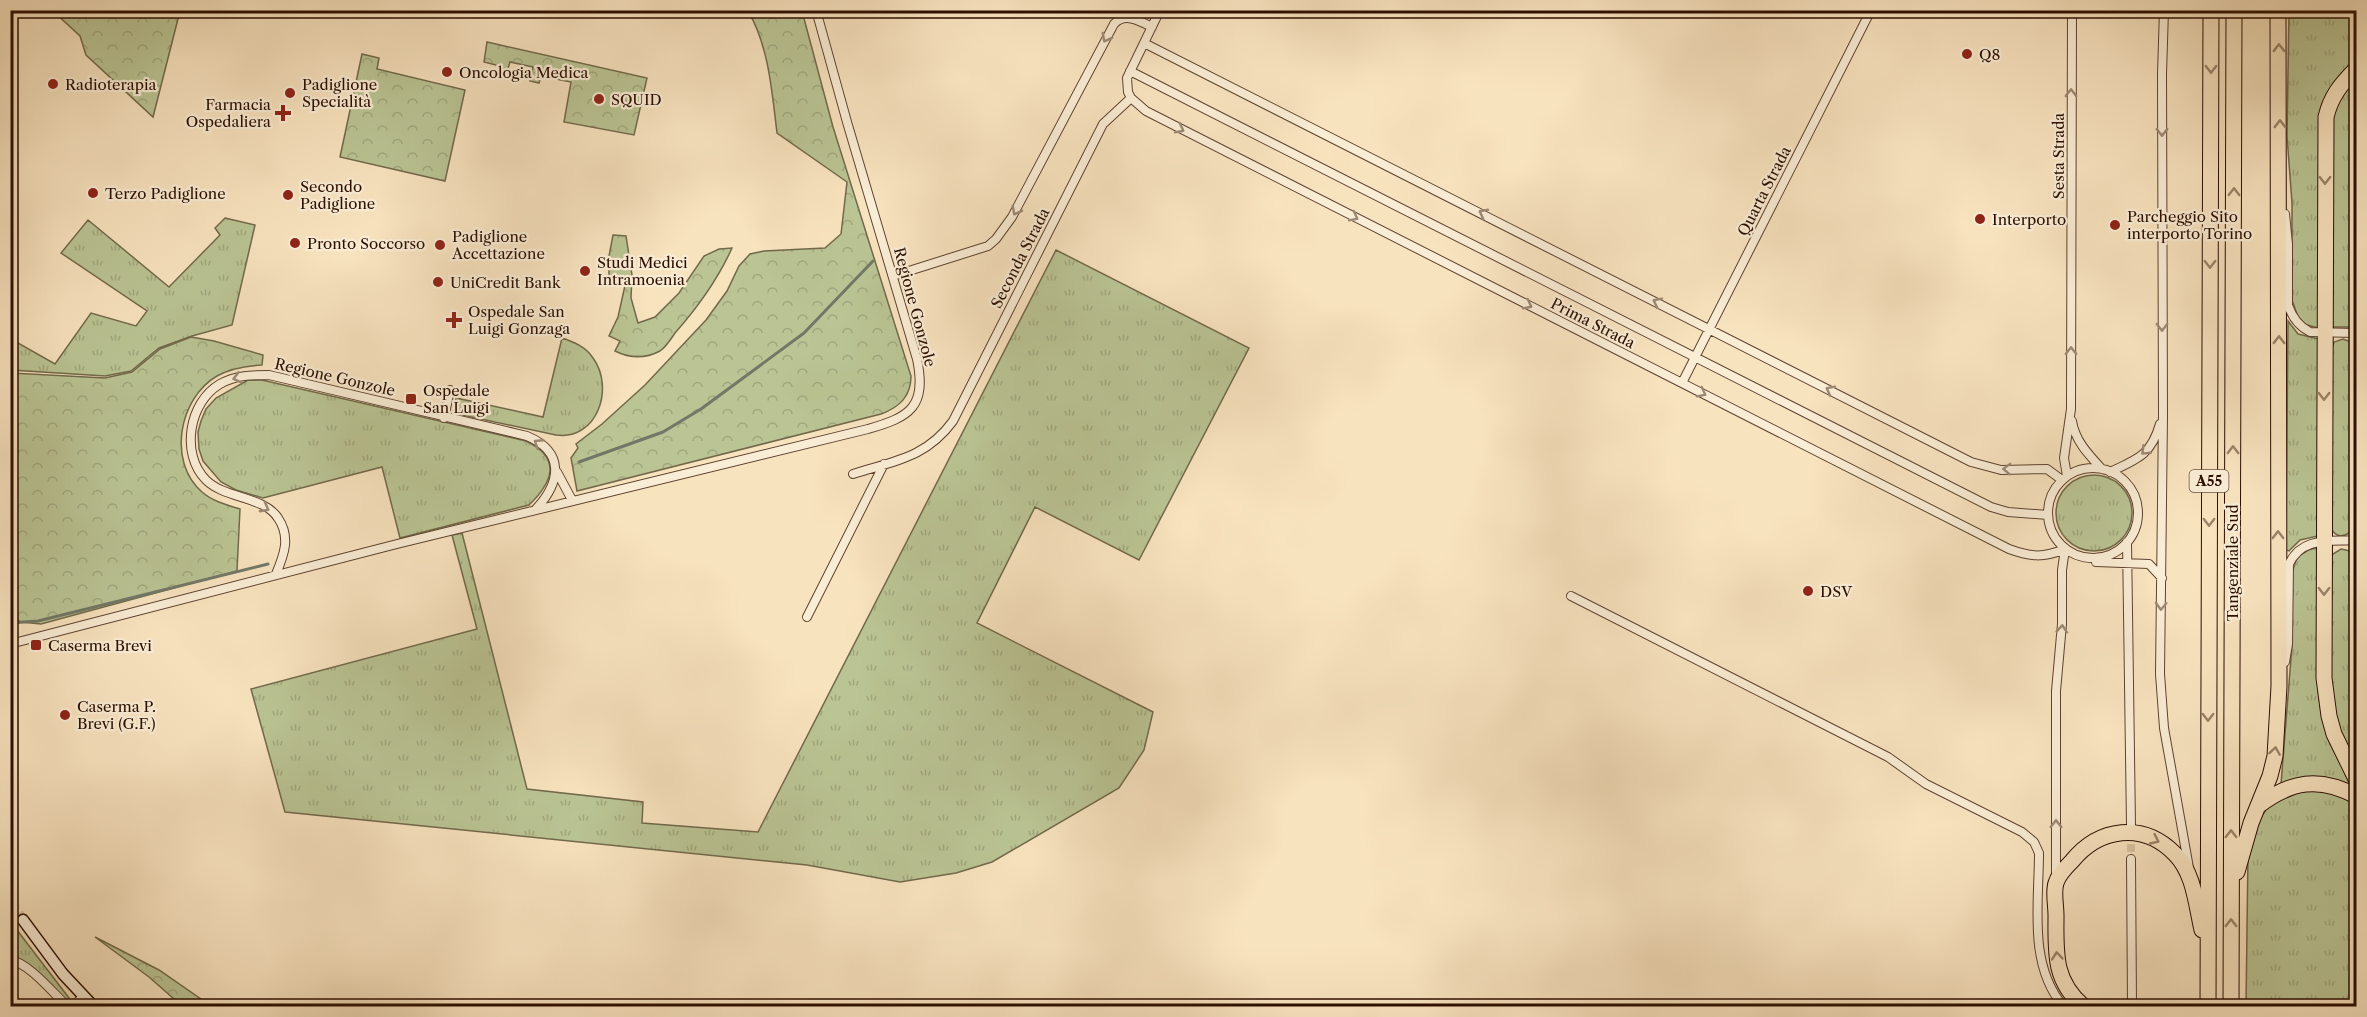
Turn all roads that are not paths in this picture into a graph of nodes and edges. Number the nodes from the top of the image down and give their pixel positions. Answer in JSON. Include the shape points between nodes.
{"nodes":[{"id":1,"x":816,"y":10,"type":"edge"},
{"id":2,"x":1160,"y":10,"type":"edge"},
{"id":3,"x":1871,"y":10,"type":"edge"},
{"id":4,"x":2072,"y":10,"type":"edge"},
{"id":5,"x":2164,"y":10,"type":"edge"},
{"id":6,"x":2211,"y":10,"type":"edge"},
{"id":7,"x":2234,"y":10,"type":"edge"},
{"id":8,"x":2278,"y":12,"type":"edge"},
{"id":9,"x":1152,"y":27,"type":"junction"},
{"id":10,"x":1144,"y":43,"type":"junction"},
{"id":11,"x":2356,"y":69,"type":"edge"},
{"id":12,"x":1130,"y":71,"type":"junction"},
{"id":13,"x":1131,"y":98,"type":"junction"},
{"id":14,"x":2280,"y":162,"type":"junction"},
{"id":15,"x":894,"y":276,"type":"junction"},
{"id":16,"x":1710,"y":328,"type":"junction"},
{"id":17,"x":2324,"y":333,"type":"junction"},
{"id":18,"x":2356,"y":333,"type":"edge"},
{"id":19,"x":1695,"y":357,"type":"junction"},
{"id":20,"x":1682,"y":383,"type":"junction"},
{"id":21,"x":450,"y":390,"type":"dead end"},
{"id":22,"x":2070,"y":409,"type":"junction"},
{"id":23,"x":2163,"y":415,"type":"junction"},
{"id":24,"x":444,"y":418,"type":"junction"},
{"id":25,"x":884,"y":464,"type":"junction"},
{"id":26,"x":555,"y":468,"type":"junction"},
{"id":27,"x":2106,"y":471,"type":"junction"},
{"id":28,"x":854,"y":474,"type":"dead end"},
{"id":29,"x":2065,"y":478,"type":"junction"},
{"id":30,"x":572,"y":500,"type":"junction"},
{"id":31,"x":536,"y":509,"type":"junction"},
{"id":32,"x":2048,"y":515,"type":"junction"},
{"id":33,"x":2356,"y":540,"type":"edge"},
{"id":34,"x":2127,"y":542,"type":"junction"},
{"id":35,"x":2324,"y":542,"type":"junction"},
{"id":36,"x":2064,"y":554,"type":"junction"},
{"id":37,"x":2076,"y":555,"type":"junction"},
{"id":38,"x":2099,"y":562,"type":"junction"},
{"id":39,"x":2127,"y":563,"type":"junction"},
{"id":40,"x":276,"y":574,"type":"junction"},
{"id":41,"x":2162,"y":578,"type":"junction"},
{"id":42,"x":1571,"y":596,"type":"dead end"},
{"id":43,"x":807,"y":617,"type":"dead end"},
{"id":44,"x":10,"y":644,"type":"edge"},
{"id":45,"x":2279,"y":686,"type":"junction"},
{"id":46,"x":2356,"y":779,"type":"edge"},
{"id":47,"x":2356,"y":796,"type":"edge"},
{"id":48,"x":2258,"y":806,"type":"junction"},
{"id":49,"x":2131,"y":825,"type":"tunnel mouth"},
{"id":50,"x":2131,"y":859,"type":"tunnel mouth"},
{"id":51,"x":2056,"y":882,"type":"junction"},
{"id":52,"x":2191,"y":883,"type":"junction"},
{"id":53,"x":2231,"y":892,"type":"junction"},
{"id":54,"x":23,"y":921,"type":"tunnel mouth"},
{"id":55,"x":2208,"y":952,"type":"junction"},
{"id":56,"x":10,"y":960,"type":"edge"},
{"id":57,"x":84,"y":996,"type":"junction"},
{"id":58,"x":68,"y":1006,"type":"edge"},
{"id":59,"x":73,"y":1006,"type":"edge"},
{"id":60,"x":93,"y":1006,"type":"edge"},
{"id":61,"x":2063,"y":1006,"type":"edge"},
{"id":62,"x":2084,"y":1006,"type":"edge"},
{"id":63,"x":2132,"y":1006,"type":"edge"},
{"id":64,"x":2208,"y":1006,"type":"edge"},
{"id":65,"x":2230,"y":1006,"type":"edge"}],
"edges":[{"from":1,"to":15,"type":"street","name":"Regione Gonzole"},
{"from":2,"to":9,"type":"street"},
{"from":3,"to":16,"type":"street","name":"Quarta Strada"},
{"from":22,"to":4,"type":"street","name":"Sesta Strada","one_way":true},
{"from":5,"to":23,"type":"street","one_way":true},
{"from":6,"to":55,"type":"highway","name":"Tangenziale Sud","number":"A55","one_way":true},
{"from":53,"to":7,"type":"highway","name":"Tangenziale Sud","number":"A55","one_way":true},
{"from":14,"to":8,"type":"highway","one_way":true},
{"from":9,"to":10,"type":"street"},
{"from":9,"to":15,"type":"street","one_way":true,"via":[[1125,17],[1114,24],[1012,217],[996,239],[978,250]]},
{"from":10,"to":12,"type":"street"},
{"from":16,"to":10,"type":"street","one_way":true},
{"from":11,"to":17,"type":"highway","one_way":true,"via":[[2338,87],[2326,117]]},
{"from":12,"to":13,"type":"street","via":[[1127,85]]},
{"from":12,"to":19,"type":"street","name":"Prima Strada"},
{"from":13,"to":20,"type":"street","name":"Prima Strada","one_way":true,"via":[[1146,111]]},
{"from":13,"to":25,"type":"street","name":"Seconda Strada","via":[[1103,124],[953,421],[930,446]]},
{"from":14,"to":17,"type":"street","via":[[2288,244],[2288,305],[2303,329]]},
{"from":45,"to":14,"type":"highway","one_way":true},
{"from":15,"to":30,"type":"street","name":"Regione Gonzole","via":[[922,386],[912,409],[905,415],[868,429]]},
{"from":16,"to":19,"type":"street","name":"Quarta Strada"},
{"from":29,"to":16,"type":"street","one_way":true,"via":[[2047,470],[2001,470],[1971,462]]},
{"from":17,"to":18,"type":"street"},
{"from":17,"to":35,"type":"highway","one_way":true},
{"from":19,"to":20,"type":"street","name":"Quarta Strada"},
{"from":19,"to":32,"type":"street","name":"Prima Strada","via":[[1991,507]]},
{"from":20,"to":36,"type":"street","name":"Prima Strada","one_way":true,"via":[[2009,549],[2022,554]]},
{"from":21,"to":24,"type":"street"},
{"from":22,"to":27,"type":"street","name":"Sesta Strada","via":[[2073,431],[2085,451]]},
{"from":22,"to":29,"type":"street","name":"Sesta Strada"},
{"from":23,"to":27,"type":"street","one_way":true,"via":[[2156,438],[2144,455]]},
{"from":23,"to":41,"type":"street"},
{"from":26,"to":24,"type":"street","name":"Regione Gonzole","one_way":true,"via":[[551,453],[541,442]]},
{"from":24,"to":40,"type":"street","name":"Regione Gonzole","one_way":true,"via":[[269,375],[234,378],[208,394],[194,415],[191,449],[198,471],[215,489],[267,507],[278,518],[286,545]]},
{"from":25,"to":28,"type":"street","name":"Seconda Strada"},
{"from":25,"to":43,"type":"street"},
{"from":26,"to":30,"type":"street","name":"Regione Gonzole"},
{"from":26,"to":31,"type":"street","via":[[554,485]]},
{"from":27,"to":29,"type":"street","via":[[2078,471]]},
{"from":27,"to":34,"type":"street","via":[[2122,479],[2136,503],[2135,530]]},
{"from":29,"to":32,"type":"street","via":[[2051,495]]},
{"from":30,"to":31,"type":"street","name":"Regione Gonzole"},
{"from":31,"to":40,"type":"street","name":"Regione Gonzole"},
{"from":32,"to":36,"type":"street","via":[[2052,534]]},
{"from":33,"to":35,"type":"street"},
{"from":34,"to":37,"type":"street","via":[[2108,556],[2092,559]]},
{"from":34,"to":39,"type":"street"},
{"from":35,"to":45,"type":"street","via":[[2300,548],[2289,564],[2289,644]]},
{"from":35,"to":46,"type":"highway","one_way":true,"via":[[2325,697],[2334,734]]},
{"from":36,"to":37,"type":"street"},
{"from":36,"to":38,"type":"street","name":"Prima Strada"},
{"from":51,"to":36,"type":"street","one_way":true,"via":[[2056,691]]},
{"from":37,"to":38,"type":"street"},
{"from":38,"to":39,"type":"street"},
{"from":39,"to":41,"type":"street","via":[[2149,564]]},
{"from":39,"to":49,"type":"street"},
{"from":40,"to":44,"type":"street","name":"Regione Gonzole"},
{"from":41,"to":52,"type":"street","one_way":true,"via":[[2161,702]]},
{"from":42,"to":61,"type":"street","via":[[1888,757],[1926,784],[2022,832],[2034,842],[2038,853],[2042,966]]},
{"from":48,"to":45,"type":"highway","one_way":true,"via":[[2275,756]]},
{"from":47,"to":48,"type":"highway","via":[[2338,786],[2313,783],[2276,793]]},
{"from":48,"to":53,"type":"highway"},
{"from":50,"to":63,"type":"street"},
{"from":51,"to":52,"type":"highway","one_way":true,"via":[[2084,847],[2107,835],[2129,832],[2163,843],[2185,867]]},
{"from":62,"to":51,"type":"highway","one_way":true,"via":[[2070,991],[2056,957]]},
{"from":52,"to":55,"type":"highway"},
{"from":65,"to":53,"type":"highway","name":"Tangenziale Sud","number":"A55","one_way":true},
{"from":54,"to":57,"type":"street"},
{"from":55,"to":64,"type":"highway","name":"Tangenziale Sud","number":"A55"},
{"from":56,"to":58,"type":"street","via":[[34,974]]},
{"from":57,"to":59,"type":"street"},
{"from":57,"to":60,"type":"street"}]}
